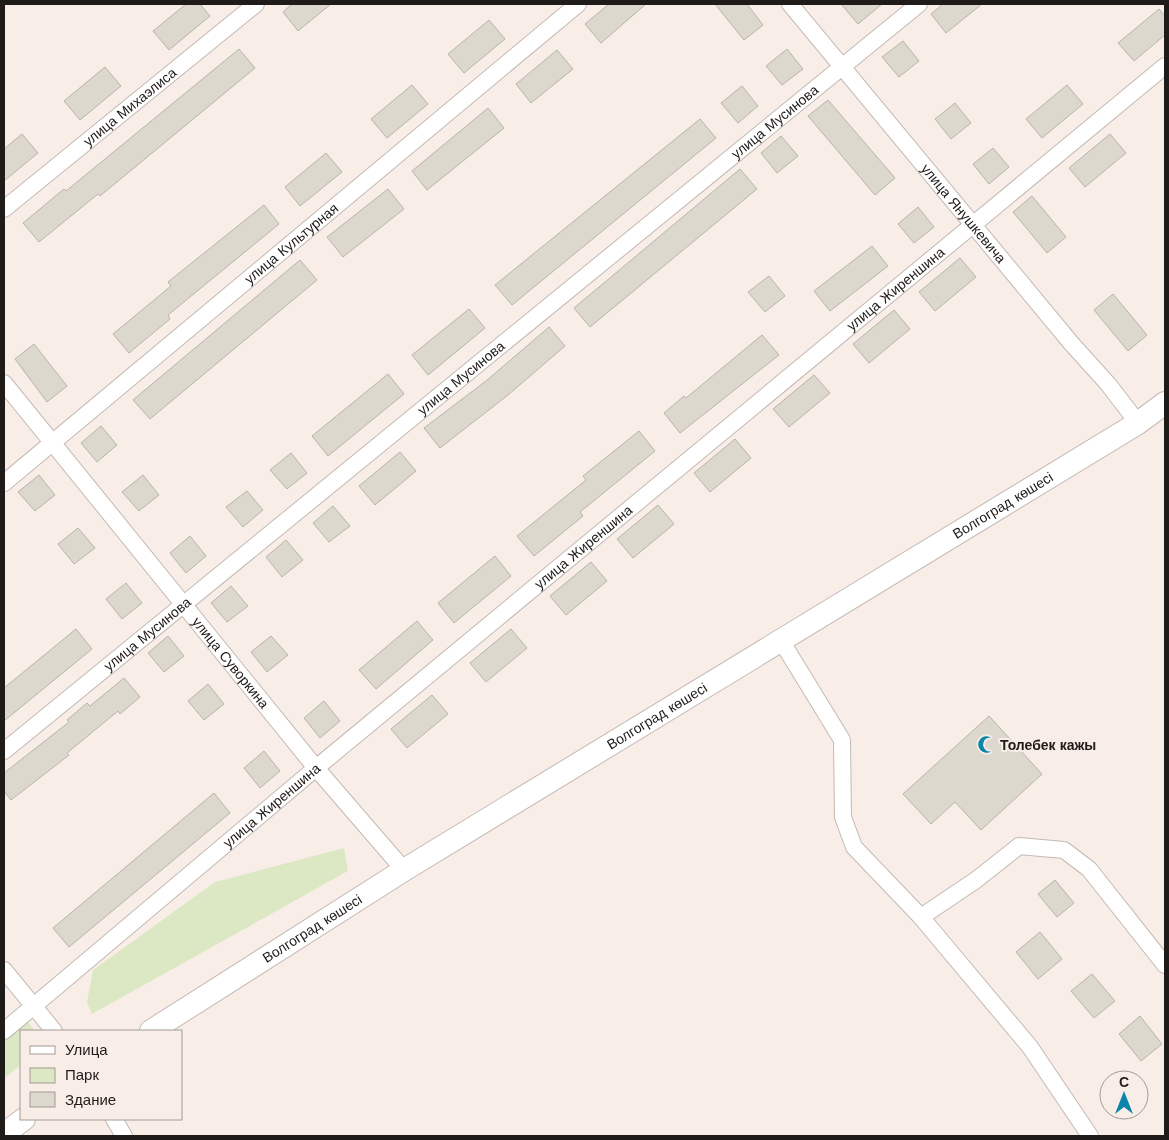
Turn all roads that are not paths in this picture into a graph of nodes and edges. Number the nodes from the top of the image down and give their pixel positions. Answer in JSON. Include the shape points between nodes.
{"nodes":[{"id":1,"x":256,"y":4,"type":"edge"},
{"id":2,"x":578,"y":4,"type":"edge"},
{"id":3,"x":790,"y":4,"type":"edge"},
{"id":4,"x":919,"y":4,"type":"edge"},
{"id":5,"x":1165,"y":66,"type":"edge"},
{"id":6,"x":841,"y":67,"type":"junction"},
{"id":7,"x":4,"y":209,"type":"edge"},
{"id":8,"x":972,"y":224,"type":"junction"},
{"id":9,"x":4,"y":383,"type":"edge"},
{"id":10,"x":1165,"y":404,"type":"edge"},
{"id":11,"x":1138,"y":424,"type":"junction"},
{"id":12,"x":53,"y":442,"type":"junction"},
{"id":13,"x":4,"y":483,"type":"edge"},
{"id":14,"x":182,"y":604,"type":"junction"},
{"id":15,"x":782,"y":642,"type":"junction"},
{"id":16,"x":4,"y":751,"type":"edge"},
{"id":17,"x":316,"y":768,"type":"junction"},
{"id":18,"x":404,"y":870,"type":"junction"},
{"id":19,"x":921,"y":917,"type":"junction"},
{"id":20,"x":1165,"y":965,"type":"edge"},
{"id":21,"x":4,"y":970,"type":"edge"},
{"id":22,"x":35,"y":1006,"type":"junction"},
{"id":23,"x":53,"y":1030,"type":"edge"},
{"id":24,"x":154,"y":1030,"type":"edge"},
{"id":25,"x":4,"y":1032,"type":"edge"},
{"id":26,"x":23,"y":1120,"type":"edge"},
{"id":27,"x":115,"y":1120,"type":"edge"},
{"id":28,"x":4,"y":1134,"type":"edge"},
{"id":29,"x":124,"y":1136,"type":"edge"},
{"id":30,"x":1090,"y":1136,"type":"edge"}],
"edges":[{"from":1,"to":7,"type":"street","name":"улица Михаэлиса"},
{"from":2,"to":12,"type":"street","name":"улица Культурная"},
{"from":3,"to":6,"type":"street","name":"улица Янушкевича"},
{"from":4,"to":6,"type":"street","name":"улица Мусинова"},
{"from":5,"to":8,"type":"street","name":"улица Жиреншина"},
{"from":6,"to":8,"type":"street","name":"улица Янушкевича"},
{"from":6,"to":14,"type":"street","name":"улица Мусинова"},
{"from":8,"to":11,"type":"street","name":"улица Янушкевича"},
{"from":8,"to":17,"type":"street","name":"улица Жиреншина"},
{"from":9,"to":12,"type":"street","name":"улица Суворкина"},
{"from":10,"to":11,"type":"main road","name":"Волгоград көшесі"},
{"from":11,"to":15,"type":"main road","name":"Волгоград көшесі"},
{"from":12,"to":13,"type":"street","name":"улица Культурная"},
{"from":12,"to":14,"type":"street","name":"улица Суворкина"},
{"from":14,"to":16,"type":"street","name":"улица Мусинова"},
{"from":14,"to":17,"type":"street","name":"улица Суворкина"},
{"from":15,"to":18,"type":"main road","name":"Волгоград көшесі"},
{"from":15,"to":19,"type":"street","via":[[842,740],[843,817],[854,847]]},
{"from":17,"to":18,"type":"street","name":"улица Суворкина"},
{"from":17,"to":22,"type":"street","name":"улица Жиреншина"},
{"from":18,"to":24,"type":"main road","name":"Волгоград көшесі"},
{"from":19,"to":20,"type":"street","via":[[1019,846],[1064,850],[1089,870]]},
{"from":19,"to":30,"type":"street","via":[[1030,1046]]},
{"from":21,"to":22,"type":"street"},
{"from":22,"to":23,"type":"street"},
{"from":22,"to":25,"type":"street","name":"улица Жиреншина"},
{"from":26,"to":28,"type":"main road"},
{"from":27,"to":29,"type":"street"}]}
